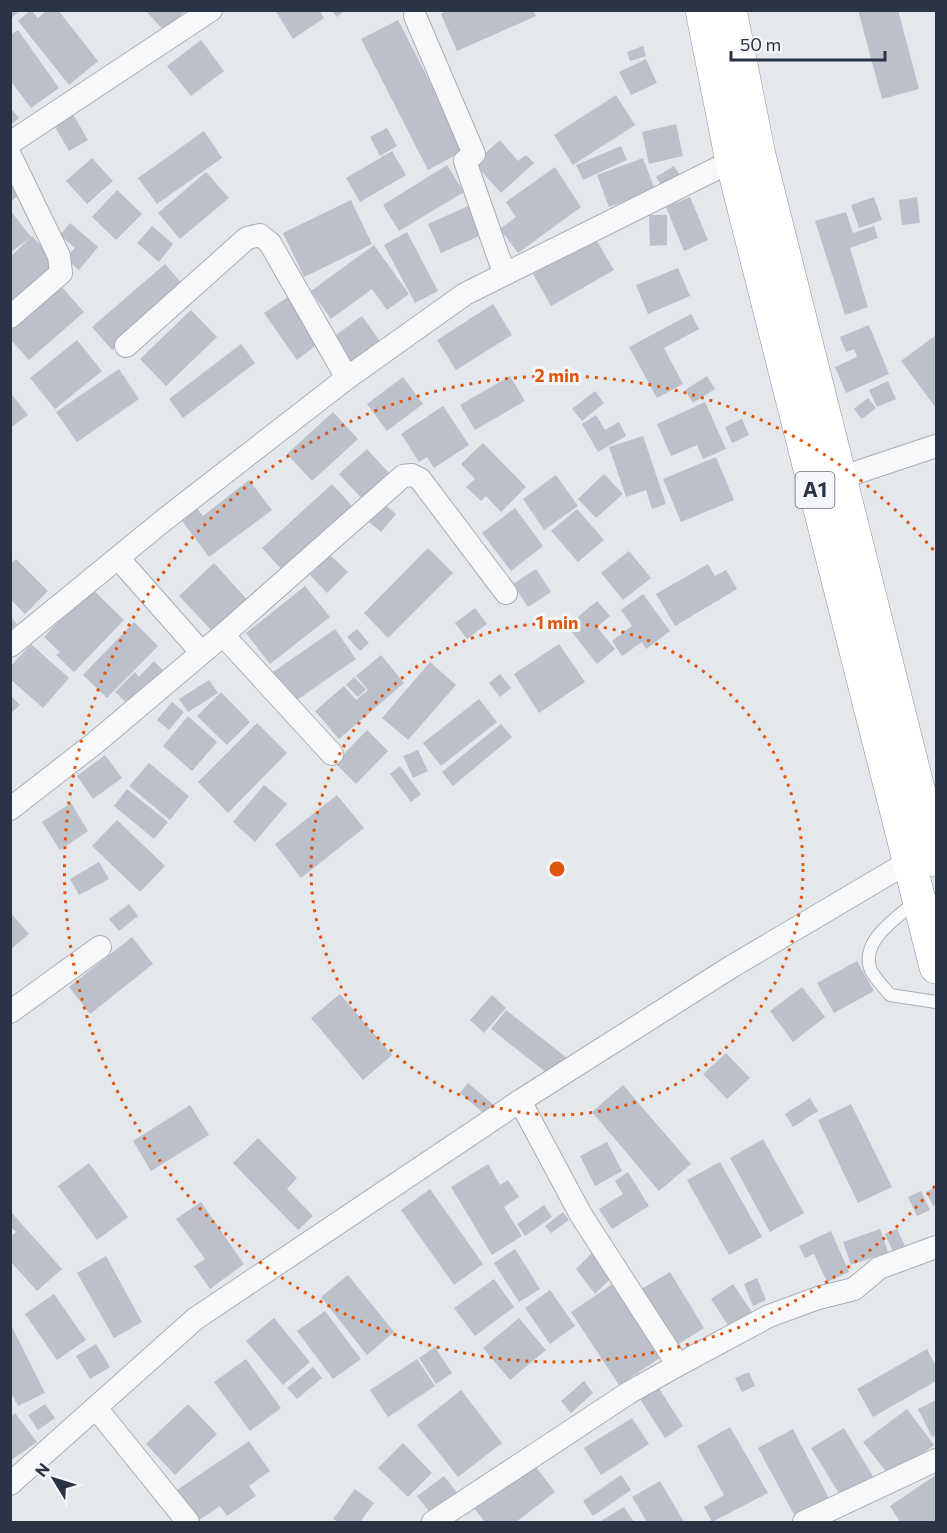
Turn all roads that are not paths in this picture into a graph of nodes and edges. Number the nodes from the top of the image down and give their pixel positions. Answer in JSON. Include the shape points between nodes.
{"nodes":[{"id":1,"x":211,"y":10,"type":"edge"},
{"id":2,"x":702,"y":10,"type":"edge"},
{"id":3,"x":730,"y":10,"type":"edge"},
{"id":4,"x":415,"y":16,"type":"dead end"},
{"id":5,"x":10,"y":143,"type":"edge"},
{"id":6,"x":10,"y":155,"type":"edge"},
{"id":7,"x":732,"y":161,"type":"junction"},
{"id":8,"x":504,"y":273,"type":"junction"},
{"id":9,"x":10,"y":317,"type":"edge"},
{"id":10,"x":126,"y":346,"type":"dead end"},
{"id":11,"x":347,"y":378,"type":"junction"},
{"id":12,"x":936,"y":446,"type":"edge"},
{"id":13,"x":840,"y":478,"type":"junction"},
{"id":14,"x":118,"y":558,"type":"junction"},
{"id":15,"x":506,"y":593,"type":"dead end"},
{"id":16,"x":223,"y":636,"type":"junction"},
{"id":17,"x":10,"y":646,"type":"edge"},
{"id":18,"x":202,"y":652,"type":"junction"},
{"id":19,"x":332,"y":754,"type":"dead end"},
{"id":20,"x":931,"y":808,"type":"edge"},
{"id":21,"x":10,"y":809,"type":"edge"},
{"id":22,"x":923,"y":860,"type":"edge"},
{"id":23,"x":919,"y":899,"type":"junction"},
{"id":24,"x":100,"y":947,"type":"dead end"},
{"id":25,"x":936,"y":967,"type":"edge"},
{"id":26,"x":936,"y":1002,"type":"edge"},
{"id":27,"x":10,"y":1012,"type":"edge"},
{"id":28,"x":520,"y":1101,"type":"junction"},
{"id":29,"x":936,"y":1247,"type":"edge"},
{"id":30,"x":678,"y":1365,"type":"junction"},
{"id":31,"x":96,"y":1408,"type":"junction"},
{"id":32,"x":936,"y":1460,"type":"edge"},
{"id":33,"x":10,"y":1484,"type":"edge"},
{"id":34,"x":188,"y":1522,"type":"edge"},
{"id":35,"x":434,"y":1522,"type":"edge"},
{"id":36,"x":804,"y":1522,"type":"edge"}],
"edges":[{"from":1,"to":5,"type":"street"},
{"from":2,"to":7,"type":"highway","number":"A1"},
{"from":3,"to":13,"type":"highway","number":"A1","via":[[759,155]]},
{"from":4,"to":8,"type":"street","via":[[474,153],[465,161]]},
{"from":6,"to":9,"type":"street","via":[[59,256],[61,273]]},
{"from":7,"to":8,"type":"street"},
{"from":7,"to":22,"type":"highway","number":"A1"},
{"from":8,"to":11,"type":"street","via":[[465,294]]},
{"from":10,"to":11,"type":"street","via":[[247,238],[260,235],[270,243]]},
{"from":11,"to":14,"type":"street"},
{"from":12,"to":13,"type":"street"},
{"from":13,"to":20,"type":"highway","number":"A1"},
{"from":14,"to":17,"type":"street"},
{"from":14,"to":18,"type":"street"},
{"from":15,"to":16,"type":"street","via":[[420,479],[403,476]]},
{"from":16,"to":18,"type":"street"},
{"from":16,"to":19,"type":"street"},
{"from":18,"to":21,"type":"street"},
{"from":20,"to":22,"type":"highway","number":"A1"},
{"from":22,"to":23,"type":"highway","number":"A1"},
{"from":22,"to":28,"type":"street","via":[[731,967]]},
{"from":23,"to":25,"type":"highway","number":"A1"},
{"from":23,"to":26,"type":"lane","via":[[876,937],[870,968],[890,995]]},
{"from":24,"to":27,"type":"street"},
{"from":28,"to":30,"type":"street","via":[[581,1215]]},
{"from":28,"to":31,"type":"street","via":[[195,1320]]},
{"from":29,"to":30,"type":"street","via":[[879,1268],[854,1289],[769,1316]]},
{"from":30,"to":35,"type":"street","via":[[630,1392]]},
{"from":31,"to":33,"type":"street"},
{"from":31,"to":34,"type":"street"},
{"from":32,"to":36,"type":"street"}]}
